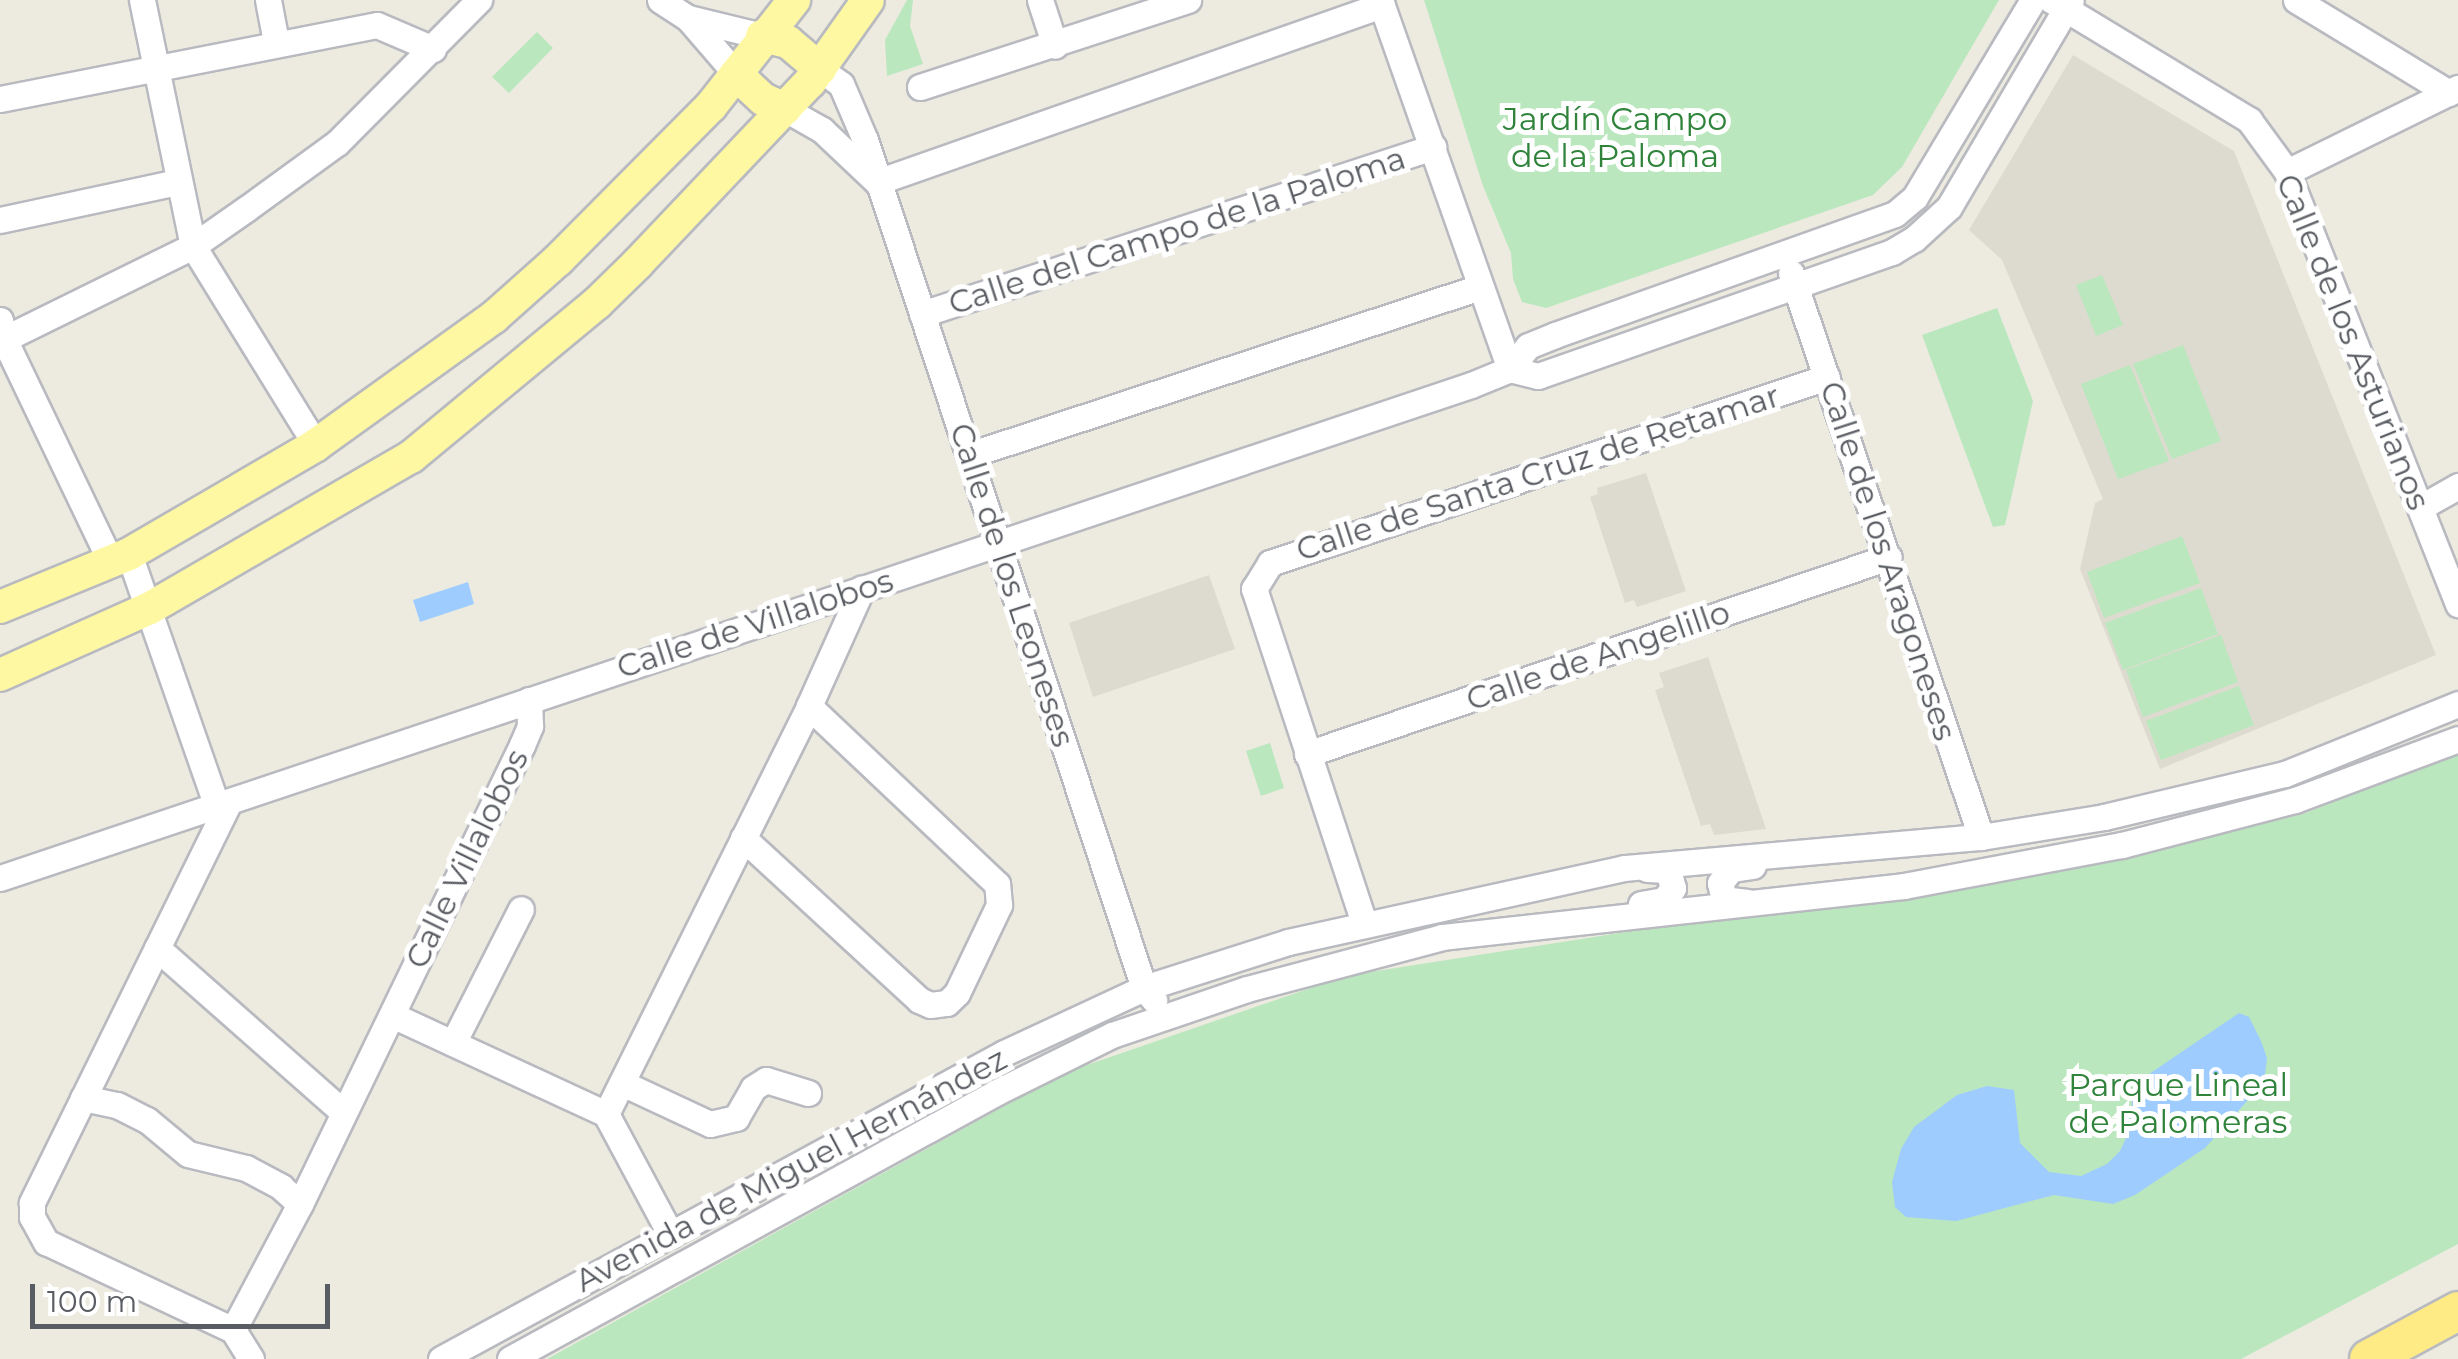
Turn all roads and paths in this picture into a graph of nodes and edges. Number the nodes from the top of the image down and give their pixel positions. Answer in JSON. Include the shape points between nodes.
{"nodes":[{"id":1,"x":142,"y":0,"type":"edge"},
{"id":2,"x":268,"y":0,"type":"edge"},
{"id":3,"x":479,"y":0,"type":"edge"},
{"id":4,"x":660,"y":0,"type":"edge"},
{"id":5,"x":794,"y":0,"type":"edge"},
{"id":6,"x":868,"y":0,"type":"edge"},
{"id":7,"x":1040,"y":0,"type":"edge"},
{"id":8,"x":1188,"y":0,"type":"edge"},
{"id":9,"x":2033,"y":0,"type":"edge"},
{"id":10,"x":2296,"y":0,"type":"edge"},
{"id":11,"x":1381,"y":2,"type":"edge"},
{"id":12,"x":2062,"y":3,"type":"edge"},
{"id":13,"x":688,"y":18,"type":"junction"},
{"id":14,"x":762,"y":36,"type":"junction"},
{"id":15,"x":276,"y":42,"type":"junction"},
{"id":16,"x":1055,"y":46,"type":"junction"},
{"id":17,"x":433,"y":49,"type":"junction"},
{"id":18,"x":155,"y":67,"type":"junction"},
{"id":19,"x":820,"y":69,"type":"junction"},
{"id":20,"x":736,"y":74,"type":"junction"},
{"id":21,"x":920,"y":87,"type":"dead end"},
{"id":22,"x":2453,"y":90,"type":"edge"},
{"id":23,"x":0,"y":99,"type":"edge"},
{"id":24,"x":785,"y":109,"type":"junction"},
{"id":25,"x":1433,"y":147,"type":"junction"},
{"id":26,"x":2287,"y":172,"type":"junction"},
{"id":27,"x":178,"y":182,"type":"junction"},
{"id":28,"x":877,"y":182,"type":"junction"},
{"id":29,"x":0,"y":220,"type":"edge"},
{"id":30,"x":193,"y":246,"type":"junction"},
{"id":31,"x":1786,"y":256,"type":"junction"},
{"id":32,"x":1795,"y":285,"type":"junction"},
{"id":33,"x":1480,"y":287,"type":"junction"},
{"id":34,"x":922,"y":314,"type":"junction"},
{"id":35,"x":1,"y":333,"type":"edge"},
{"id":36,"x":1510,"y":369,"type":"junction"},
{"id":37,"x":1827,"y":377,"type":"junction"},
{"id":38,"x":316,"y":445,"type":"junction"},
{"id":39,"x":970,"y":455,"type":"junction"},
{"id":40,"x":2458,"y":486,"type":"edge"},
{"id":41,"x":2420,"y":507,"type":"junction"},
{"id":42,"x":998,"y":544,"type":"junction"},
{"id":43,"x":1889,"y":556,"type":"junction"},
{"id":44,"x":120,"y":558,"type":"junction"},
{"id":45,"x":862,"y":588,"type":"junction"},
{"id":46,"x":2458,"y":604,"type":"edge"},
{"id":47,"x":0,"y":608,"type":"edge"},
{"id":48,"x":150,"y":608,"type":"junction"},
{"id":49,"x":0,"y":675,"type":"edge"},
{"id":50,"x":528,"y":700,"type":"junction"},
{"id":51,"x":2458,"y":704,"type":"edge"},
{"id":52,"x":809,"y":706,"type":"junction"},
{"id":53,"x":2458,"y":724,"type":"edge"},
{"id":54,"x":2458,"y":739,"type":"edge"},
{"id":55,"x":1307,"y":754,"type":"junction"},
{"id":56,"x":2295,"y":800,"type":"junction"},
{"id":57,"x":223,"y":804,"type":"junction"},
{"id":58,"x":1981,"y":836,"type":"junction"},
{"id":59,"x":742,"y":838,"type":"junction"},
{"id":60,"x":1830,"y":848,"type":"junction"},
{"id":61,"x":1624,"y":868,"type":"junction"},
{"id":62,"x":0,"y":878,"type":"edge"},
{"id":63,"x":1756,"y":904,"type":"junction"},
{"id":64,"x":521,"y":909,"type":"dead end"},
{"id":65,"x":1364,"y":922,"type":"junction"},
{"id":66,"x":1554,"y":926,"type":"junction"},
{"id":67,"x":157,"y":948,"type":"junction"},
{"id":68,"x":1144,"y":988,"type":"junction"},
{"id":69,"x":1182,"y":1010,"type":"junction"},
{"id":70,"x":392,"y":1015,"type":"junction"},
{"id":71,"x":453,"y":1043,"type":"junction"},
{"id":72,"x":622,"y":1083,"type":"junction"},
{"id":73,"x":808,"y":1094,"type":"dead end"},
{"id":74,"x":83,"y":1098,"type":"junction"},
{"id":75,"x":342,"y":1111,"type":"junction"},
{"id":76,"x":606,"y":1114,"type":"junction"},
{"id":77,"x":300,"y":1204,"type":"junction"},
{"id":78,"x":671,"y":1235,"type":"junction"},
{"id":79,"x":2458,"y":1311,"type":"edge"},
{"id":80,"x":233,"y":1330,"type":"junction"},
{"id":81,"x":251,"y":1359,"type":"edge"},
{"id":82,"x":441,"y":1359,"type":"edge"},
{"id":83,"x":510,"y":1359,"type":"edge"},
{"id":84,"x":2370,"y":1359,"type":"edge"}],
"edges":[{"from":1,"to":18,"type":"street"},
{"from":2,"to":15,"type":"street"},
{"from":3,"to":17,"type":"street"},
{"from":4,"to":13,"type":"street"},
{"from":5,"to":14,"type":"main road"},
{"from":6,"to":19,"type":"main road"},
{"from":7,"to":16,"type":"street"},
{"from":8,"to":16,"type":"street"},
{"from":9,"to":31,"type":"street","via":[[1915,196],[1895,214]]},
{"from":10,"to":22,"type":"street"},
{"from":11,"to":25,"type":"street","name":"Calle del Campo de la Paloma"},
{"from":11,"to":28,"type":"street","name":"Calle del Campo de la Paloma"},
{"from":12,"to":26,"type":"street","name":"Calle de los Asturianos","via":[[2249,120]]},
{"from":12,"to":32,"type":"street","via":[[1949,207],[1892,252]]},
{"from":13,"to":14,"type":"street"},
{"from":13,"to":20,"type":"street"},
{"from":14,"to":19,"type":"main road","via":[[788,42]]},
{"from":14,"to":20,"type":"main road"},
{"from":15,"to":17,"type":"street","via":[[376,25]]},
{"from":15,"to":18,"type":"street"},
{"from":16,"to":21,"type":"street"},
{"from":17,"to":30,"type":"street","via":[[337,143]]},
{"from":18,"to":23,"type":"street"},
{"from":18,"to":27,"type":"street"},
{"from":19,"to":24,"type":"main road"},
{"from":19,"to":28,"type":"street","name":"Calle de los Leoneses","via":[[840,84]]},
{"from":20,"to":24,"type":"main road"},
{"from":20,"to":38,"type":"main road","via":[[494,318]]},
{"from":22,"to":26,"type":"street"},
{"from":24,"to":28,"type":"street","name":"Calle de los Leoneses","via":[[822,130]]},
{"from":24,"to":48,"type":"main road","via":[[597,303],[412,457]]},
{"from":25,"to":33,"type":"street","name":"Calle del Campo de la Paloma"},
{"from":25,"to":34,"type":"street","name":"Calle del Campo de la Paloma"},
{"from":26,"to":41,"type":"street","name":"Calle de los Asturianos"},
{"from":27,"to":29,"type":"street"},
{"from":27,"to":30,"type":"street"},
{"from":28,"to":34,"type":"street","name":"Calle de los Leoneses"},
{"from":30,"to":35,"type":"street"},
{"from":30,"to":38,"type":"street"},
{"from":31,"to":32,"type":"street","name":"Calle de los Aragoneses"},
{"from":31,"to":36,"type":"street","via":[[1528,346]]},
{"from":32,"to":36,"type":"street","via":[[1538,376]]},
{"from":32,"to":37,"type":"street","name":"Calle de los Aragoneses"},
{"from":33,"to":36,"type":"street","name":"Calle del Campo de la Paloma"},
{"from":33,"to":39,"type":"street"},
{"from":34,"to":39,"type":"street","name":"Calle de los Leoneses"},
{"from":35,"to":44,"type":"street"},
{"from":36,"to":42,"type":"street","name":"Calle de Villalobos"},
{"from":37,"to":43,"type":"street","name":"Calle de los Aragoneses"},
{"from":37,"to":55,"type":"street","name":"Calle de Santa Cruz de Retamar","via":[[1270,563],[1254,589]]},
{"from":38,"to":44,"type":"main road"},
{"from":39,"to":42,"type":"street","name":"Calle de los Leoneses"},
{"from":40,"to":41,"type":"street"},
{"from":41,"to":46,"type":"street","name":"Calle de los Asturianos"},
{"from":42,"to":45,"type":"street","name":"Calle de Villalobos"},
{"from":42,"to":68,"type":"street","name":"Calle de los Leoneses"},
{"from":43,"to":55,"type":"street","name":"Calle de Angelillo"},
{"from":43,"to":58,"type":"street","name":"Calle de los Aragoneses"},
{"from":44,"to":47,"type":"main road"},
{"from":44,"to":48,"type":"street"},
{"from":45,"to":50,"type":"street","name":"Calle de Villalobos"},
{"from":45,"to":52,"type":"street"},
{"from":48,"to":49,"type":"main road"},
{"from":48,"to":57,"type":"street"},
{"from":50,"to":57,"type":"street","name":"Calle de Villalobos"},
{"from":50,"to":70,"type":"street","name":"Calle Villalobos","via":[[530,726],[522,745]]},
{"from":51,"to":58,"type":"street","name":"Avenida de Miguel Hernández","via":[[2285,774],[2122,814]]},
{"from":52,"to":59,"type":"street"},
{"from":52,"to":59,"type":"street","via":[[997,884],[999,905],[958,993],[947,1003],[919,1000]]},
{"from":53,"to":56,"type":"street","name":"Avenida de Miguel Hernández"},
{"from":54,"to":56,"type":"street","name":"Avenida de Miguel Hernández"},
{"from":55,"to":65,"type":"street","name":"Calle de Santa Cruz de Retamar"},
{"from":56,"to":63,"type":"street","name":"Avenida de Miguel Hernández","via":[[2122,845],[1904,886]]},
{"from":57,"to":62,"type":"street","name":"Calle de Villalobos"},
{"from":57,"to":67,"type":"street"},
{"from":58,"to":60,"type":"street","name":"Avenida de Miguel Hernández"},
{"from":59,"to":72,"type":"street"},
{"from":60,"to":61,"type":"street","name":"Avenida de Miguel Hernández"},
{"from":60,"to":63,"type":"street","name":"Avenida de Miguel Hernández","via":[[1725,873],[1724,898]]},
{"from":61,"to":65,"type":"street","name":"Avenida de Miguel Hernández"},
{"from":61,"to":66,"type":"street","name":"Avenida de Miguel Hernández","via":[[1668,870],[1670,895]]},
{"from":63,"to":66,"type":"street","name":"Avenida de Miguel Hernández"},
{"from":64,"to":71,"type":"street"},
{"from":65,"to":68,"type":"street","name":"Avenida de Miguel Hernández"},
{"from":66,"to":69,"type":"street","name":"Avenida de Miguel Hernández","via":[[1442,937]]},
{"from":67,"to":74,"type":"street"},
{"from":67,"to":75,"type":"street"},
{"from":68,"to":69,"type":"street","via":[[1156,1002]]},
{"from":68,"to":78,"type":"street","name":"Avenida de Miguel Hernández","via":[[1004,1053]]},
{"from":69,"to":83,"type":"street","name":"Avenida de Miguel Hernández","via":[[997,1092]]},
{"from":70,"to":71,"type":"street"},
{"from":70,"to":75,"type":"street","name":"Calle Villalobos"},
{"from":71,"to":76,"type":"street"},
{"from":72,"to":73,"type":"street","via":[[710,1124],[736,1118],[766,1080]]},
{"from":72,"to":76,"type":"street"},
{"from":74,"to":77,"type":"street","via":[[147,1120],[188,1154],[246,1168]]},
{"from":74,"to":80,"type":"street","via":[[32,1203],[36,1229],[46,1242]]},
{"from":75,"to":77,"type":"street","name":"Calle Villalobos"},
{"from":76,"to":78,"type":"street"},
{"from":77,"to":80,"type":"street","name":"Calle Villalobos"},
{"from":78,"to":82,"type":"street","name":"Avenida de Miguel Hernández"},
{"from":79,"to":84,"type":"highway"},
{"from":80,"to":81,"type":"street"}]}
